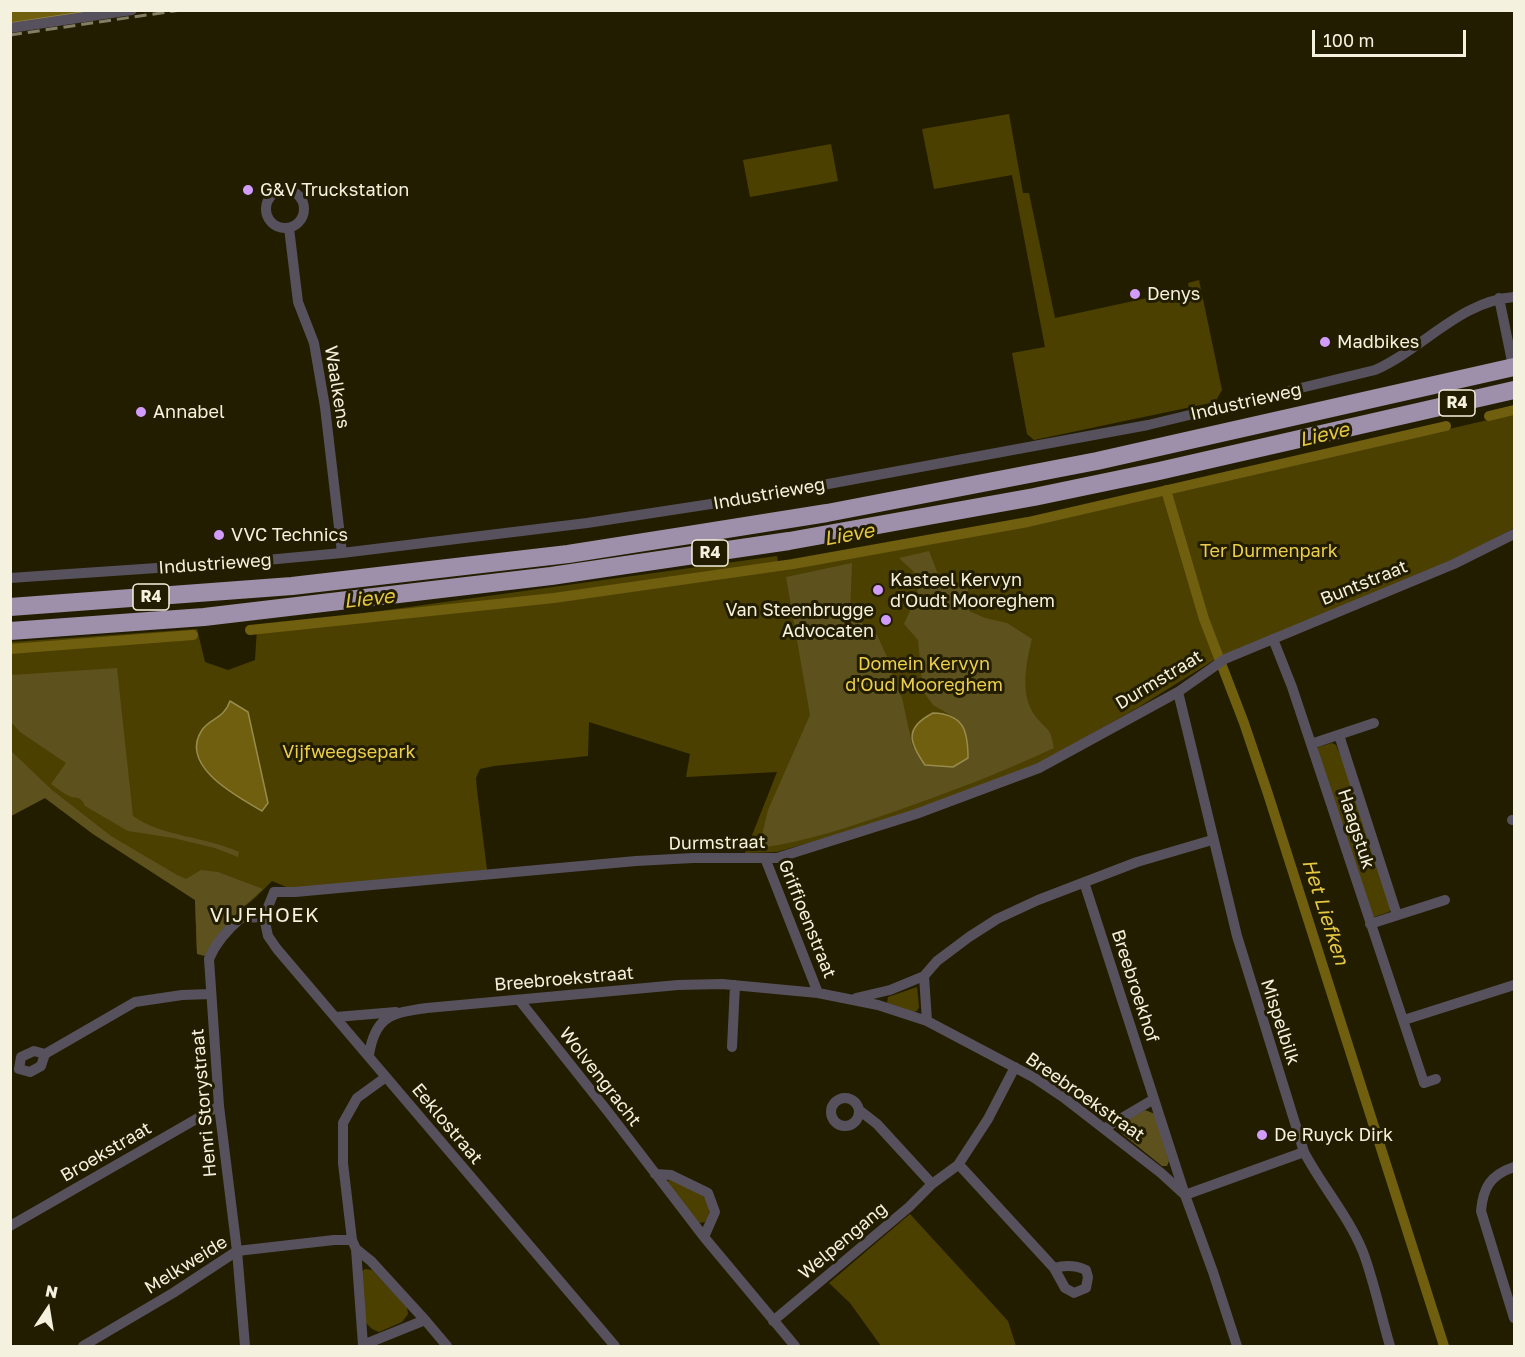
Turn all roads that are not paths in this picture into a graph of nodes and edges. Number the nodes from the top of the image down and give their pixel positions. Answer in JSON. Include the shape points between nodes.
{"nodes":[{"id":1,"x":132,"y":10,"type":"edge"},
{"id":2,"x":10,"y":28,"type":"edge"},
{"id":3,"x":289,"y":228,"type":"dead end"},
{"id":4,"x":1515,"y":297,"type":"edge"},
{"id":5,"x":1499,"y":298,"type":"junction"},
{"id":6,"x":1514,"y":368,"type":"edge"},
{"id":7,"x":1515,"y":390,"type":"edge"},
{"id":8,"x":1514,"y":539,"type":"edge"},
{"id":9,"x":342,"y":553,"type":"junction"},
{"id":10,"x":10,"y":578,"type":"edge"},
{"id":11,"x":10,"y":607,"type":"edge"},
{"id":12,"x":10,"y":631,"type":"edge"},
{"id":13,"x":1274,"y":639,"type":"junction"},
{"id":14,"x":1222,"y":661,"type":"joint"},
{"id":15,"x":1178,"y":692,"type":"junction"},
{"id":16,"x":1374,"y":723,"type":"dead end"},
{"id":17,"x":1339,"y":735,"type":"junction"},
{"id":18,"x":1311,"y":744,"type":"junction"},
{"id":19,"x":1212,"y":840,"type":"junction"},
{"id":20,"x":765,"y":858,"type":"junction"},
{"id":21,"x":1084,"y":882,"type":"junction"},
{"id":22,"x":1445,"y":900,"type":"dead end"},
{"id":23,"x":1397,"y":915,"type":"junction"},
{"id":24,"x":264,"y":917,"type":"junction"},
{"id":25,"x":1370,"y":924,"type":"junction"},
{"id":26,"x":924,"y":976,"type":"junction"},
{"id":27,"x":735,"y":985,"type":"junction"},
{"id":28,"x":1515,"y":986,"type":"edge"},
{"id":29,"x":818,"y":993,"type":"junction"},
{"id":30,"x":211,"y":994,"type":"junction"},
{"id":31,"x":853,"y":999,"type":"junction"},
{"id":32,"x":520,"y":1000,"type":"junction"},
{"id":33,"x":396,"y":1012,"type":"junction"},
{"id":34,"x":336,"y":1017,"type":"junction"},
{"id":35,"x":1404,"y":1020,"type":"junction"},
{"id":36,"x":927,"y":1021,"type":"junction"},
{"id":37,"x":732,"y":1047,"type":"dead end"},
{"id":38,"x":45,"y":1054,"type":"junction"},
{"id":39,"x":369,"y":1055,"type":"junction"},
{"id":40,"x":1015,"y":1067,"type":"junction"},
{"id":41,"x":15,"y":1071,"type":"edge"},
{"id":42,"x":386,"y":1077,"type":"junction"},
{"id":43,"x":1436,"y":1079,"type":"dead end"},
{"id":44,"x":1154,"y":1099,"type":"junction"},
{"id":45,"x":219,"y":1106,"type":"junction"},
{"id":46,"x":859,"y":1110,"type":"dead end"},
{"id":47,"x":1105,"y":1128,"type":"junction"},
{"id":48,"x":1304,"y":1152,"type":"junction"},
{"id":49,"x":958,"y":1166,"type":"junction"},
{"id":50,"x":1515,"y":1167,"type":"edge"},
{"id":51,"x":655,"y":1174,"type":"junction"},
{"id":52,"x":932,"y":1184,"type":"junction"},
{"id":53,"x":1185,"y":1196,"type":"junction"},
{"id":54,"x":10,"y":1226,"type":"edge"},
{"id":55,"x":704,"y":1237,"type":"junction"},
{"id":56,"x":354,"y":1245,"type":"junction"},
{"id":57,"x":237,"y":1251,"type":"junction"},
{"id":58,"x":1054,"y":1268,"type":"dead end"},
{"id":59,"x":1515,"y":1318,"type":"edge"},
{"id":60,"x":425,"y":1320,"type":"junction"},
{"id":61,"x":773,"y":1321,"type":"junction"},
{"id":62,"x":100,"y":1342,"type":"edge"},
{"id":63,"x":363,"y":1346,"type":"edge"},
{"id":64,"x":83,"y":1347,"type":"edge"},
{"id":65,"x":245,"y":1347,"type":"edge"},
{"id":66,"x":447,"y":1347,"type":"edge"},
{"id":67,"x":615,"y":1347,"type":"edge"},
{"id":68,"x":795,"y":1347,"type":"edge"},
{"id":69,"x":1236,"y":1347,"type":"edge"},
{"id":70,"x":1390,"y":1347,"type":"edge"}],
"edges":[{"from":1,"to":2,"type":"street"},
{"from":3,"to":9,"type":"street","name":"Waalkens","via":[[298,302],[314,343],[325,407]]},
{"from":4,"to":5,"type":"street","name":"Industrieweg"},
{"from":5,"to":6,"type":"street","name":"Industrieweg"},
{"from":5,"to":9,"type":"street","name":"Industrieweg","via":[[1444,325],[1394,363],[1375,370],[1148,425],[763,496],[587,523]]},
{"from":6,"to":11,"type":"highway","name":"Industrieweg","number":"R4","via":[[1097,461],[827,513],[568,554],[292,586]]},
{"from":7,"to":12,"type":"highway","number":"R4","via":[[1034,497],[789,541],[551,576],[204,617]]},
{"from":8,"to":13,"type":"street","name":"Buntstraat"},
{"from":9,"to":10,"type":"street","name":"Industrieweg"},
{"from":13,"to":14,"type":"street","name":"Buntstraat"},
{"from":13,"to":18,"type":"street","name":"Haagstuk"},
{"from":14,"to":15,"type":"street","name":"Durmstraat"},
{"from":15,"to":19,"type":"street","name":"Mispelbilk"},
{"from":15,"to":20,"type":"street","name":"Durmstraat","via":[[1039,768],[916,814],[777,858]]},
{"from":16,"to":17,"type":"street"},
{"from":17,"to":18,"type":"street"},
{"from":17,"to":23,"type":"street","name":"Haagstuk"},
{"from":18,"to":25,"type":"street","name":"Haagstuk"},
{"from":19,"to":21,"type":"street"},
{"from":19,"to":48,"type":"street","name":"Mispelbilk","via":[[1255,1000]]},
{"from":20,"to":24,"type":"street","name":"Durmstraat","via":[[636,861],[274,892]]},
{"from":20,"to":29,"type":"street","name":"Griffioenstraat"},
{"from":21,"to":26,"type":"street","via":[[997,919],[938,961]]},
{"from":21,"to":44,"type":"street","name":"Breebroekhof"},
{"from":22,"to":23,"type":"street"},
{"from":23,"to":25,"type":"street"},
{"from":24,"to":30,"type":"street","name":"Henri Storystraat","via":[[241,918],[214,947],[209,959]]},
{"from":24,"to":34,"type":"street","name":"Eeklostraat","via":[[268,936]]},
{"from":25,"to":35,"type":"street","name":"Haagstuk"},
{"from":26,"to":31,"type":"street"},
{"from":26,"to":36,"type":"street"},
{"from":27,"to":29,"type":"street","name":"Breebroekstraat"},
{"from":27,"to":32,"type":"street","name":"Breebroekstraat","via":[[678,985]]},
{"from":27,"to":37,"type":"street"},
{"from":28,"to":35,"type":"street"},
{"from":29,"to":31,"type":"street","name":"Breebroekstraat"},
{"from":30,"to":38,"type":"street","via":[[135,1002]]},
{"from":30,"to":45,"type":"street","name":"Henri Storystraat"},
{"from":31,"to":36,"type":"street","name":"Breebroekstraat"},
{"from":32,"to":33,"type":"street","name":"Breebroekstraat"},
{"from":32,"to":51,"type":"street","name":"Wolvengracht"},
{"from":33,"to":34,"type":"street","name":"Breebroekstraat"},
{"from":33,"to":39,"type":"street","via":[[375,1030]]},
{"from":34,"to":39,"type":"street","name":"Eeklostraat"},
{"from":35,"to":43,"type":"street","name":"Haagstuk","via":[[1424,1083]]},
{"from":36,"to":40,"type":"street","name":"Breebroekstraat"},
{"from":38,"to":41,"type":"street","via":[[41,1066],[30,1072]]},
{"from":38,"to":41,"type":"street","via":[[34,1051],[21,1057]]},
{"from":39,"to":42,"type":"street","name":"Eeklostraat"},
{"from":40,"to":47,"type":"street","name":"Breebroekstraat"},
{"from":40,"to":49,"type":"street","name":"Welpengang"},
{"from":42,"to":56,"type":"street","via":[[357,1098],[343,1124],[343,1162]]},
{"from":42,"to":67,"type":"street","name":"Eeklostraat"},
{"from":44,"to":47,"type":"street"},
{"from":44,"to":53,"type":"street","name":"Breebroekhof"},
{"from":45,"to":54,"type":"street","name":"Broekstraat"},
{"from":45,"to":57,"type":"street","name":"Henri Storystraat"},
{"from":46,"to":52,"type":"street"},
{"from":47,"to":53,"type":"street","name":"Breebroekstraat"},
{"from":48,"to":53,"type":"street"},
{"from":48,"to":70,"type":"street","name":"Mispelbilk","via":[[1363,1253]]},
{"from":49,"to":52,"type":"street","name":"Welpengang"},
{"from":49,"to":58,"type":"street"},
{"from":50,"to":59,"type":"street","via":[[1492,1179],[1483,1194],[1481,1211]]},
{"from":51,"to":55,"type":"street","name":"Wolvengracht"},
{"from":51,"to":55,"type":"street","via":[[671,1175],[708,1193],[715,1212]]},
{"from":52,"to":61,"type":"street","name":"Welpengang"},
{"from":53,"to":69,"type":"street","name":"Breebroekstraat"},
{"from":55,"to":61,"type":"street","name":"Wolvengracht"},
{"from":56,"to":57,"type":"street","name":"Melkweide","via":[[334,1240]]},
{"from":56,"to":60,"type":"street"},
{"from":56,"to":63,"type":"street"},
{"from":57,"to":62,"type":"street","name":"Melkweide"},
{"from":57,"to":65,"type":"street","name":"Henri Storystraat"},
{"from":60,"to":63,"type":"street"},
{"from":60,"to":66,"type":"street"},
{"from":61,"to":68,"type":"street","name":"Wolvengracht"},
{"from":62,"to":64,"type":"street","name":"Melkweide"}]}
